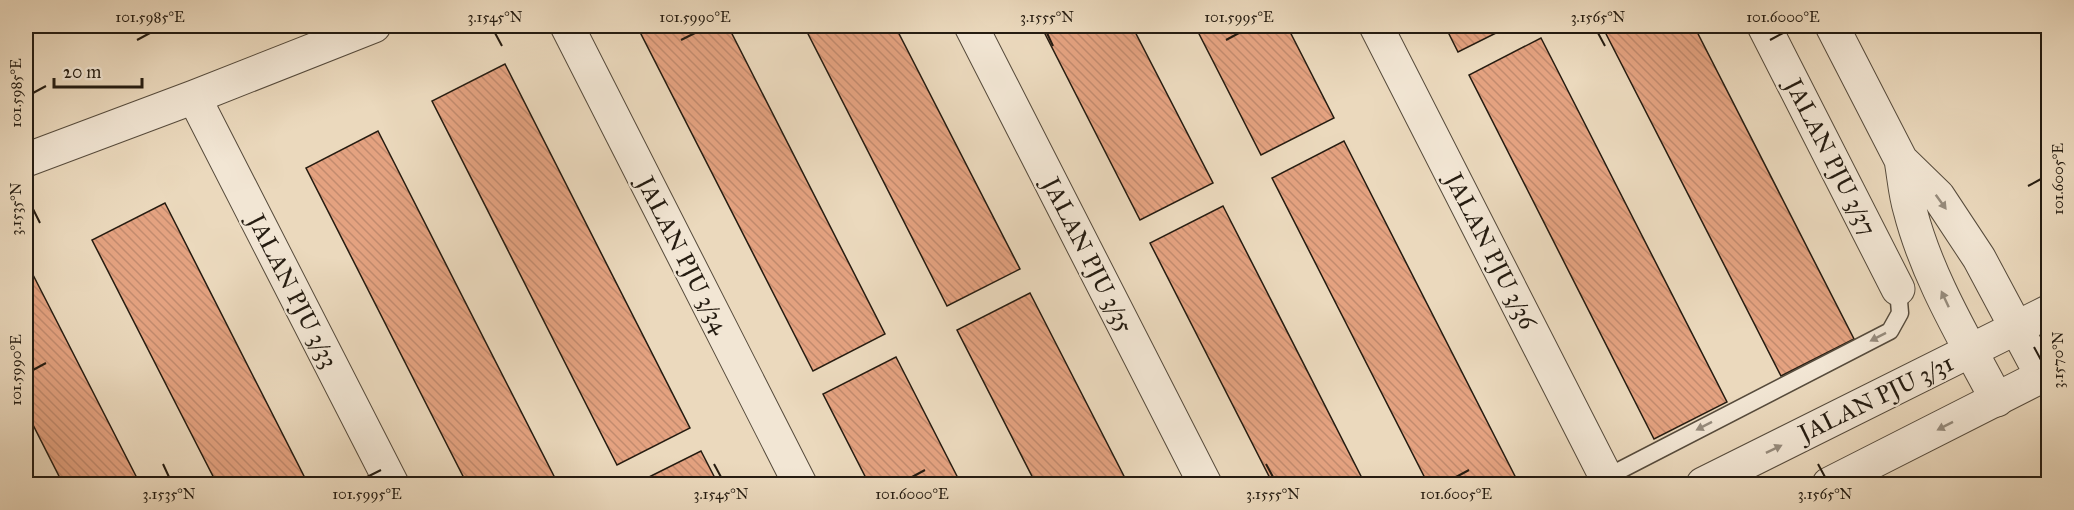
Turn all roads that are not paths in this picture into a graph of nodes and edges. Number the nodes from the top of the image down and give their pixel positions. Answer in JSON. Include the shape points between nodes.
{"nodes":[{"id":1,"x":374,"y":26,"type":"edge"},
{"id":2,"x":567,"y":26,"type":"edge"},
{"id":3,"x":971,"y":26,"type":"edge"},
{"id":4,"x":1376,"y":26,"type":"edge"},
{"id":5,"x":1764,"y":26,"type":"edge"},
{"id":6,"x":1832,"y":26,"type":"edge"},
{"id":7,"x":194,"y":97,"type":"junction"},
{"id":8,"x":26,"y":160,"type":"edge"},
{"id":9,"x":1901,"y":160,"type":"junction"},
{"id":10,"x":1898,"y":289,"type":"joint"},
{"id":11,"x":2049,"y":312,"type":"edge"},
{"id":12,"x":2017,"y":328,"type":"junction"},
{"id":13,"x":1971,"y":351,"type":"junction"},
{"id":14,"x":2045,"y":375,"type":"edge"},
{"id":15,"x":1997,"y":400,"type":"junction"},
{"id":16,"x":1599,"y":481,"type":"edge"},
{"id":17,"x":392,"y":484,"type":"edge"},
{"id":18,"x":800,"y":484,"type":"edge"},
{"id":19,"x":1205,"y":484,"type":"edge"},
{"id":20,"x":1703,"y":484,"type":"edge"},
{"id":21,"x":1829,"y":484,"type":"edge"}],
"edges":[{"from":1,"to":7,"type":"street"},
{"from":2,"to":18,"type":"street","name":"JALAN PJU 3/34"},
{"from":3,"to":19,"type":"street","name":"JALAN PJU 3/35"},
{"from":4,"to":16,"type":"street","name":"JALAN PJU 3/36"},
{"from":5,"to":10,"type":"street","name":"JALAN PJU 3/37"},
{"from":6,"to":9,"type":"street"},
{"from":7,"to":8,"type":"street"},
{"from":7,"to":17,"type":"street","name":"JALAN PJU 3/33"},
{"from":9,"to":12,"type":"street","one_way":true,"via":[[1938,196],[1979,258]]},
{"from":13,"to":9,"type":"street","one_way":true,"via":[[1924,254],[1909,209]]},
{"from":10,"to":16,"type":"lane","one_way":true,"via":[[1900,313],[1890,331]]},
{"from":11,"to":12,"type":"street","name":"JALAN PJU 3/31"},
{"from":12,"to":13,"type":"street","name":"JALAN PJU 3/31"},
{"from":12,"to":14,"type":"street"},
{"from":13,"to":15,"type":"street"},
{"from":20,"to":13,"type":"street","name":"JALAN PJU 3/31","one_way":true},
{"from":14,"to":15,"type":"street"},
{"from":15,"to":21,"type":"street","one_way":true}]}
